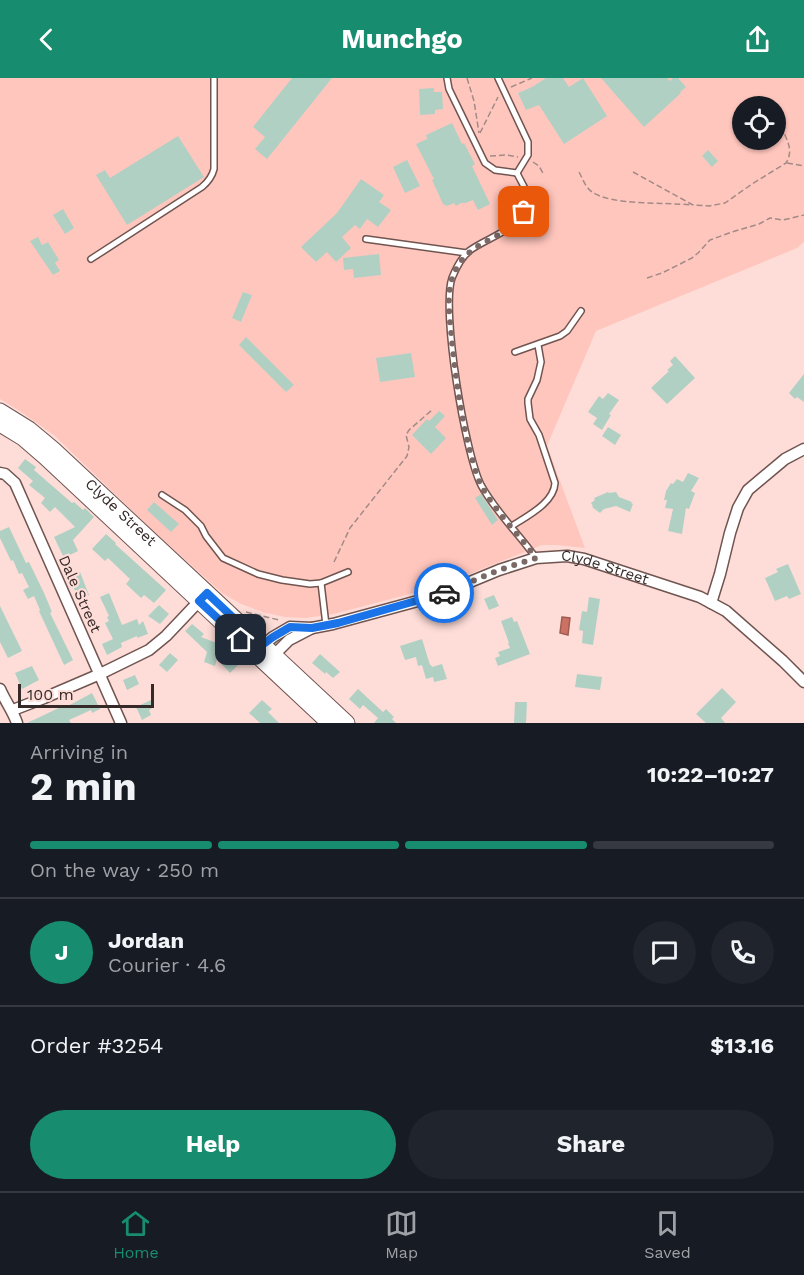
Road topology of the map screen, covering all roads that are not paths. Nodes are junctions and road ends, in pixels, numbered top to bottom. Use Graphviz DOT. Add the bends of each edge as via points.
graph roads {
  1 [pos="214,78"];
  2 [pos="447,78"];
  3 [pos="498,78"];
  4 [pos="517,173"];
  5 [pos="366,239"];
  6 [pos="467,253"];
  7 [pos="91,259"];
  8 [pos="581,311"];
  9 [pos="538,345"];
  10 [pos="515,352"];
  11 [pos="0,411"];
  12 [pos="0,424"];
  13 [pos="804,449"];
  14 [pos="5,476"];
  15 [pos="162,495"];
  16 [pos="512,526"];
  17 [pos="536,558"];
  18 [pos="348,572"];
  19 [pos="321,583"];
  20 [pos="203,597"];
  21 [pos="711,603"];
  22 [pos="326,625"];
  23 [pos="312,628"];
  24 [pos="264,654"];
  25 [pos="100,674"];
  26 [pos="804,682"];
  27 [pos="0,689"];
  28 [pos="13,710"];
  29 [pos="17,723"];
  30 [pos="121,723"];
  31 [pos="329,723"];
  32 [pos="346,723"];
  1 -- 7 [label="lane" via="214,169 208,182"];
  2 -- 4 [label="lane" via="487,165"];
  3 -- 4 [label="lane" via="528,142 526,159"];
  4 -- 6 [label="lane" via="528,200 521,218"];
  5 -- 6 [label="lane"];
  6 -- 16 [label="lane" via="451,280 449,298 463,416 480,482"];
  8 -- 9 [label="lane" via="567,331"];
  9 -- 10 [label="lane"];
  9 -- 16 [label="lane" via="541,362 528,403 555,489 546,501"];
  11 -- 20 [label="main road, Clyde Street" via="53,449"];
  12 -- 20 [label="main road, Clyde Street" via="23,438"];
  13 -- 21 [label="street" via="785,459 748,490 738,508"];
  14 -- 25 [label="street, Dale Street" via="15,483"];
  15 -- 19 [label="lane" via="201,526 223,558 258,574"];
  16 -- 17 [label="lane"];
  17 -- 21 [label="street, Clyde Street" via="584,559"];
  17 -- 22 [label="street, Clyde Street" via="436,596"];
  18 -- 19 [label="lane"];
  19 -- 22 [label="lane"];
  20 -- 24 [label="main road, Clyde Street"];
  20 -- 25 [label="street" via="149,650"];
  21 -- 26 [label="street, Clyde Street" via="726,611"];
  22 -- 23 [label="street, Clyde Street"];
  23 -- 24 [label="street, Clyde Street"];
  23 -- 24 [label="street, Clyde Street" via="290,627 273,637"];
  24 -- 31 [label="main road"];
  24 -- 32 [label="main road"];
  25 -- 28 [label="street"];
  25 -- 30 [label="street, Dale Street"];
  27 -- 28 [label="street"];
  28 -- 29 [label="street"];
}
